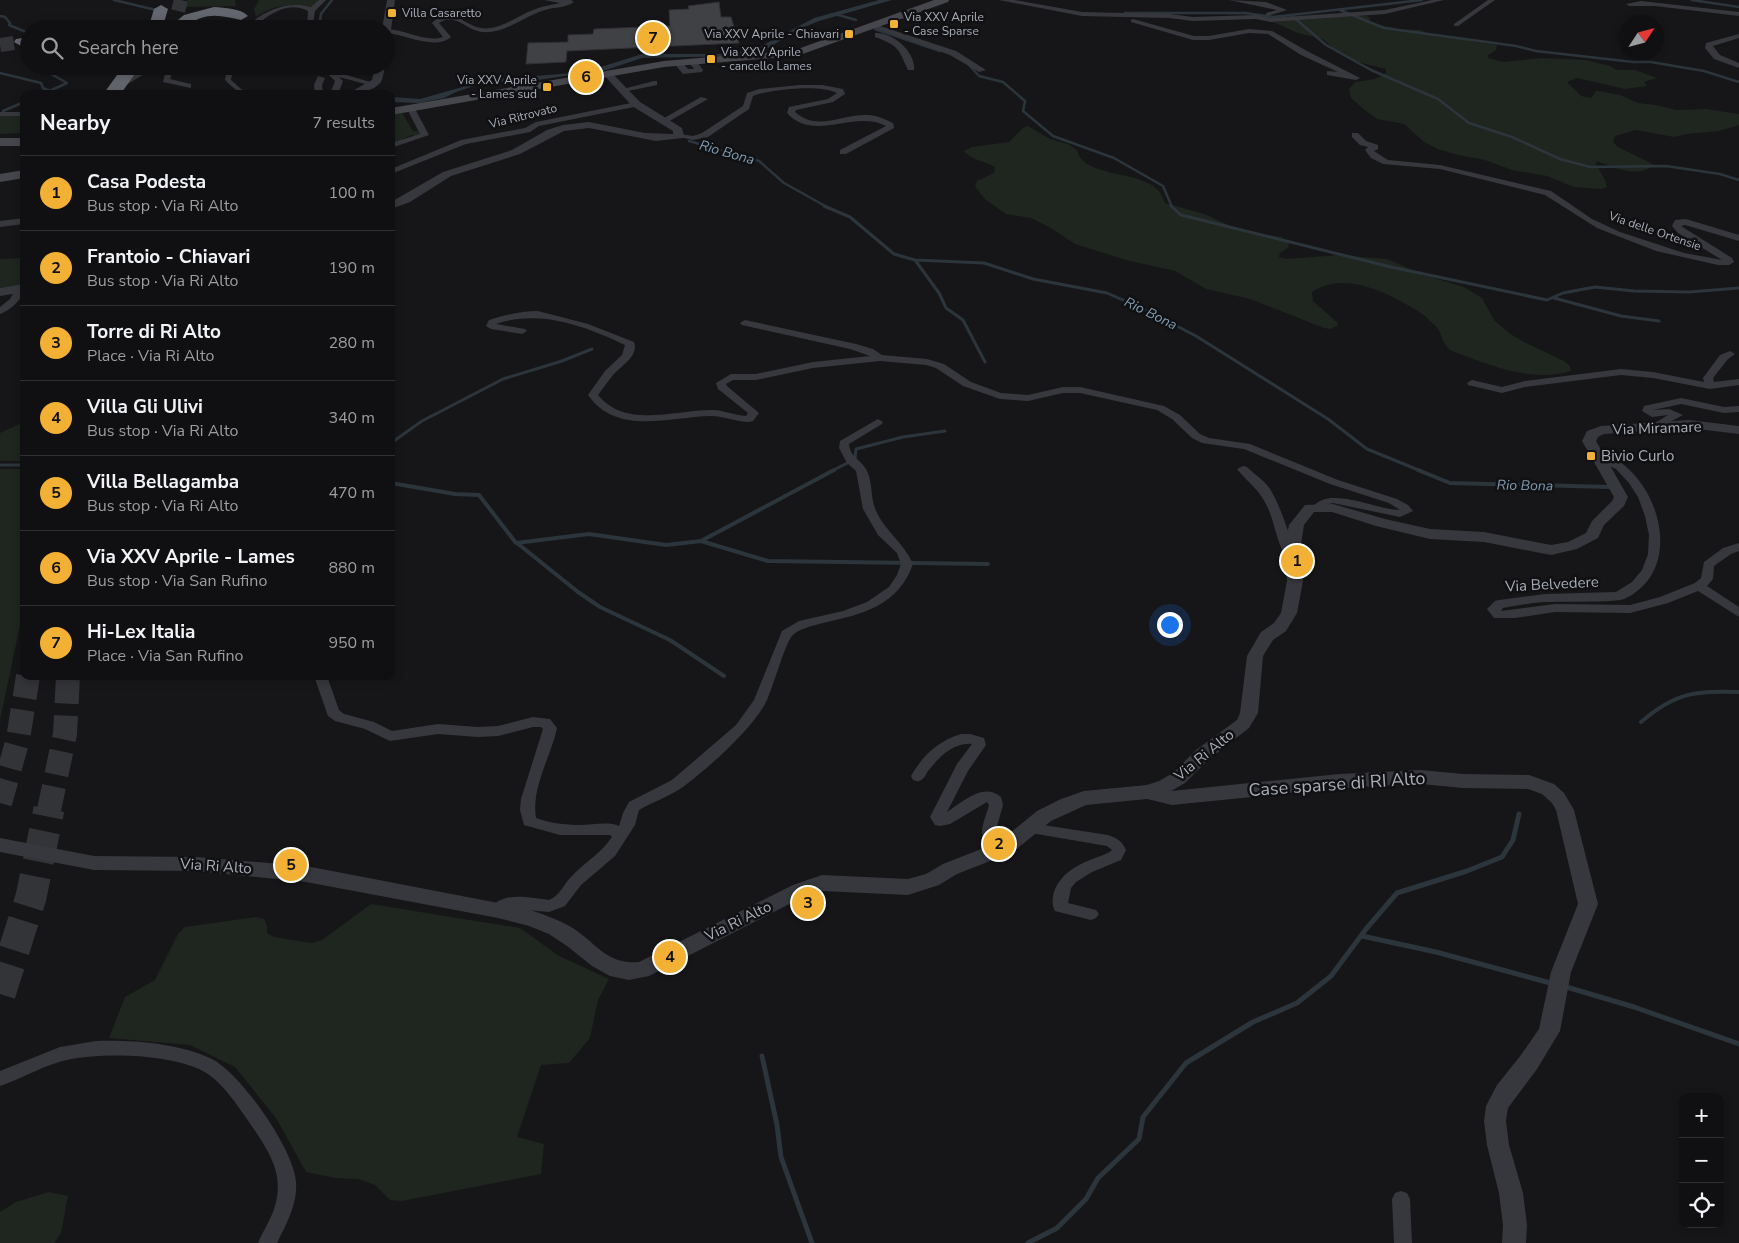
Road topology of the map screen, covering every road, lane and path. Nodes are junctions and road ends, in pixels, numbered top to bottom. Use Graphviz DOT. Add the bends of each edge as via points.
graph roads {
  1 [pos="239,0"];
  2 [pos="324,0"];
  3 [pos="391,0"];
  4 [pos="547,0"];
  5 [pos="944,0"];
  6 [pos="1002,0"];
  7 [pos="1232,0"];
  8 [pos="1441,0"];
  9 [pos="1492,0"];
  10 [pos="1629,4"];
  11 [pos="162,9"];
  12 [pos="312,10"];
  13 [pos="178,11"];
  14 [pos="1082,14"];
  15 [pos="1739,14"];
  16 [pos="901,16"];
  17 [pos="1259,17"];
  18 [pos="158,20"];
  19 [pos="173,20"];
  20 [pos="185,20"];
  21 [pos="236,20"];
  22 [pos="240,20"];
  23 [pos="258,20"];
  24 [pos="310,20"];
  25 [pos="387,20"];
  26 [pos="926,20"];
  27 [pos="1456,24"];
  28 [pos="869,28"];
  29 [pos="395,31"];
  30 [pos="1739,36"];
  31 [pos="1739,66"];
  32 [pos="911,68"];
  33 [pos="982,70"];
  34 [pos="1330,73"];
  35 [pos="608,74"];
  36 [pos="126,75"];
  37 [pos="138,75"];
  38 [pos="138,75"];
  39 [pos="166,75"];
  40 [pos="229,75"];
  41 [pos="334,75"];
  42 [pos="340,75"];
  43 [pos="378,75"];
  44 [pos="321,78"];
  45 [pos="654,83"];
  46 [pos="372,84"];
  47 [pos="188,86"];
  48 [pos="112,90"];
  49 [pos="115,90"];
  50 [pos="129,90"];
  51 [pos="239,90"];
  52 [pos="319,90"];
  53 [pos="336,90"];
  54 [pos="360,90"];
  55 [pos="623,90"];
  56 [pos="704,99"];
  57 [pos="636,104"];
  58 [pos="411,110"];
  59 [pos="395,112"];
  60 [pos="0,114"];
  61 [pos="20,114"];
  62 [pos="663,121"];
  63 [pos="1355,135"];
  64 [pos="679,136"];
  65 [pos="0,142"];
  66 [pos="20,142"];
  67 [pos="395,145"];
  68 [pos="843,152"];
  69 [pos="395,170"];
  70 [pos="20,175"];
  71 [pos="0,178"];
  72 [pos="395,204"];
  73 [pos="20,222"];
  74 [pos="0,224"];
  75 [pos="1739,238"];
  76 [pos="20,288"];
  77 [pos="20,291"];
  78 [pos="0,292"];
  79 [pos="0,311"];
  80 [pos="745,323"];
  81 [pos="522,331"];
  82 [pos="1730,354"];
  83 [pos="880,358"];
  84 [pos="1739,382"];
  85 [pos="1472,383"];
  86 [pos="1710,386"];
  87 [pos="1739,409"];
  88 [pos="878,422"];
  89 [pos="1662,426"];
  90 [pos="1739,430"];
  91 [pos="1596,456"];
  92 [pos="1243,469"];
  93 [pos="1319,507"];
  94 [pos="1739,547"];
  95 [pos="1294,560"];
  96 [pos="1699,586"];
  97 [pos="1739,613"];
  98 [pos="321,680"];
  99 [pos="918,776"];
  100 [pos="1148,792"];
  101 [pos="1030,828"];
  102 [pos="620,836"];
  103 [pos="0,845"];
  104 [pos="996,852"];
  105 [pos="498,910"];
  106 [pos="1091,914"];
  107 [pos="0,1079"];
  108 [pos="1400,1199"];
  109 [pos="267,1243"];
  110 [pos="1403,1243"];
  111 [pos="1514,1243"];
  1 -- 22 [label="highway"];
  2 -- 12 [label="street"];
  3 -- 25 [label="street"];
  4 -- 29 [label="street" via="571,2 540,9 491,29 480,30 456,18 443,18 436,23 447,37 442,41"];
  5 -- 16 [label="main road"];
  6 -- 14 [label="street"];
  7 -- 17 [label="street" via="1284,10"];
  8 -- 17 [label="street" via="1356,15"];
  9 -- 27 [label="street"];
  10 -- 15 [label="street" via="1638,2"];
  11 -- 18 [label="highway"];
  12 -- 23 [label="street" via="300,6 281,7"];
  12 -- 24 [label="street"];
  13 -- 19 [label="highway"];
  14 -- 17 [label="street" via="1193,19"];
  14 -- 34 [label="street" via="1141,23 1193,38 1270,32 1356,78"];
  16 -- 26 [label="street" via="916,22"];
  16 -- 28 [label="main road"];
  20 -- 21 [label="highway" via="207,12 229,12"];
  28 -- 32 [label="street" via="901,46"];
  28 -- 33 [label="street" via="953,53"];
  28 -- 35 [label="main road" via="791,54 677,62"];
  30 -- 31 [label="street" via="1709,45 1709,48 1717,56"];
  35 -- 55 [label="street"];
  35 -- 58 [label="main road"];
  36 -- 49 [label="highway, bridge"];
  37 -- 50 [label="highway"];
  38 -- 48 [label="street"];
  39 -- 47 [label="street" via="166,80"];
  40 -- 51 [label="street" via="228,80"];
  41 -- 53 [label="street" via="339,81"];
  42 -- 46 [label="street"];
  43 -- 46 [label="street"];
  44 -- 52 [label="street"];
  45 -- 55 [label="street"];
  46 -- 54 [label="street"];
  55 -- 57 [label="street"];
  56 -- 62 [label="street"];
  57 -- 62 [label="street"];
  57 -- 69 [label="street, Via Ritrovato" via="464,142"];
  58 -- 59 [label="main road"];
  58 -- 67 [label="street" via="425,135"];
  60 -- 61 [label="street"];
  62 -- 64 [label="street" via="678,130"];
  63 -- 75 [label="street, Via delle Ortensie" via="1363,143 1375,147 1369,150 1386,162 1440,167 1548,193 1590,221 1681,255 1714,263 1729,262 1681,231 1676,226 1678,222"];
  64 -- 68 [label="street" via="693,138 705,135 746,107 750,95 759,91 833,89 841,94 834,100 798,106 791,112 800,121 812,124 865,117 890,125 890,128"];
  64 -- 72 [label="street" via="638,136 586,124 560,129 514,153 449,173"];
  65 -- 66 [label="main road"];
  70 -- 71 [label="main road"];
  73 -- 74 [label="street"];
  76 -- 78 [label="street"];
  77 -- 79 [label="street" via="14,301"];
  80 -- 83 [label="street" via="852,346"];
  81 -- 83 [label="street" via="491,326 492,322 538,314 630,344 626,357 593,394 597,402 620,416 657,418 713,413 749,419 754,413 722,387 724,380"];
  82 -- 86 [label="street" via="1708,378"];
  83 -- 93 [label="street" via="928,362 967,384 1015,399 1073,389 1160,408 1206,441 1246,446 1334,482 1393,501 1406,511 1400,514 1333,500"];
  84 -- 86 [label="street"];
  85 -- 86 [label="street" via="1502,390 1621,372"];
  87 -- 89 [label="street" via="1724,410 1681,402 1648,408 1652,414 1669,412 1678,415 1660,423"];
  88 -- 102 [label="street" via="844,443 844,448 861,470 865,496 873,517 882,532 902,552 907,564 903,575 893,590 871,605 803,624 786,634 760,701 741,728 677,784 634,806 628,825"];
  89 -- 90 [label="street, Via Miramare" via="1689,424"];
  89 -- 91 [label="street, Via Miramare" via="1601,430 1592,434 1589,441"];
  91 -- 93 [label="street, Via Miramare" via="1616,486 1621,497 1619,503 1586,540 1551,550 1484,537 1430,534"];
  91 -- 96 [label="street, Via Belvedere" via="1619,467 1645,498 1656,543 1647,571 1638,584 1619,596 1545,598 1499,604 1494,606 1494,611 1502,615 1555,608 1630,608 1664,600"];
  92 -- 95 [label="street" via="1264,489"];
  93 -- 95 [label="street, Via Ri Alto" via="1310,508 1297,526"];
  94 -- 96 [label="street" via="1727,551 1708,565 1707,579"];
  95 -- 100 [label="street, Via Ri Alto" via="1295,581 1289,613 1280,627 1267,636 1255,656 1249,714 1243,724 1202,755 1179,778"];
  96 -- 97 [label="street"];
  98 -- 102 [label="street" via="333,713 390,736 438,729 498,731 545,722 550,728 548,743 526,810 529,821 541,826 584,832 613,829"];
  99 -- 104 [label="street" via="924,764 943,747 969,738 979,741 937,817 940,821 945,820 980,798 990,796 997,805 988,835"];
  100 -- 101 [label="street, Via Ri Alto" via="1084,798 1044,816"];
  100 -- 111 [label="street, Case sparse di RI Alto" via="1172,798 1340,780 1421,777 1529,782 1548,789 1558,798 1565,810 1588,904 1561,972 1549,1031 1497,1106 1498,1146 1511,1193"];
  101 -- 104 [label="street, Via Ri Alto"];
  101 -- 106 [label="street" via="1113,842 1117,846 1116,856 1083,869 1062,888 1060,907"];
  102 -- 105 [label="street" via="610,852 576,881 560,902 549,906 507,904"];
  103 -- 105 [label="street, Via Ri Alto" via="94,863 196,864 297,873"];
  104 -- 105 [label="street, Via Ri Alto" via="908,887 822,883 800,890 642,970 628,973 616,971 565,933 545,923"];
  107 -- 109 [label="street" via="61,1052 96,1046 184,1056 219,1072 277,1147 288,1176 283,1214"];
  108 -- 110 [label="street"];
}
